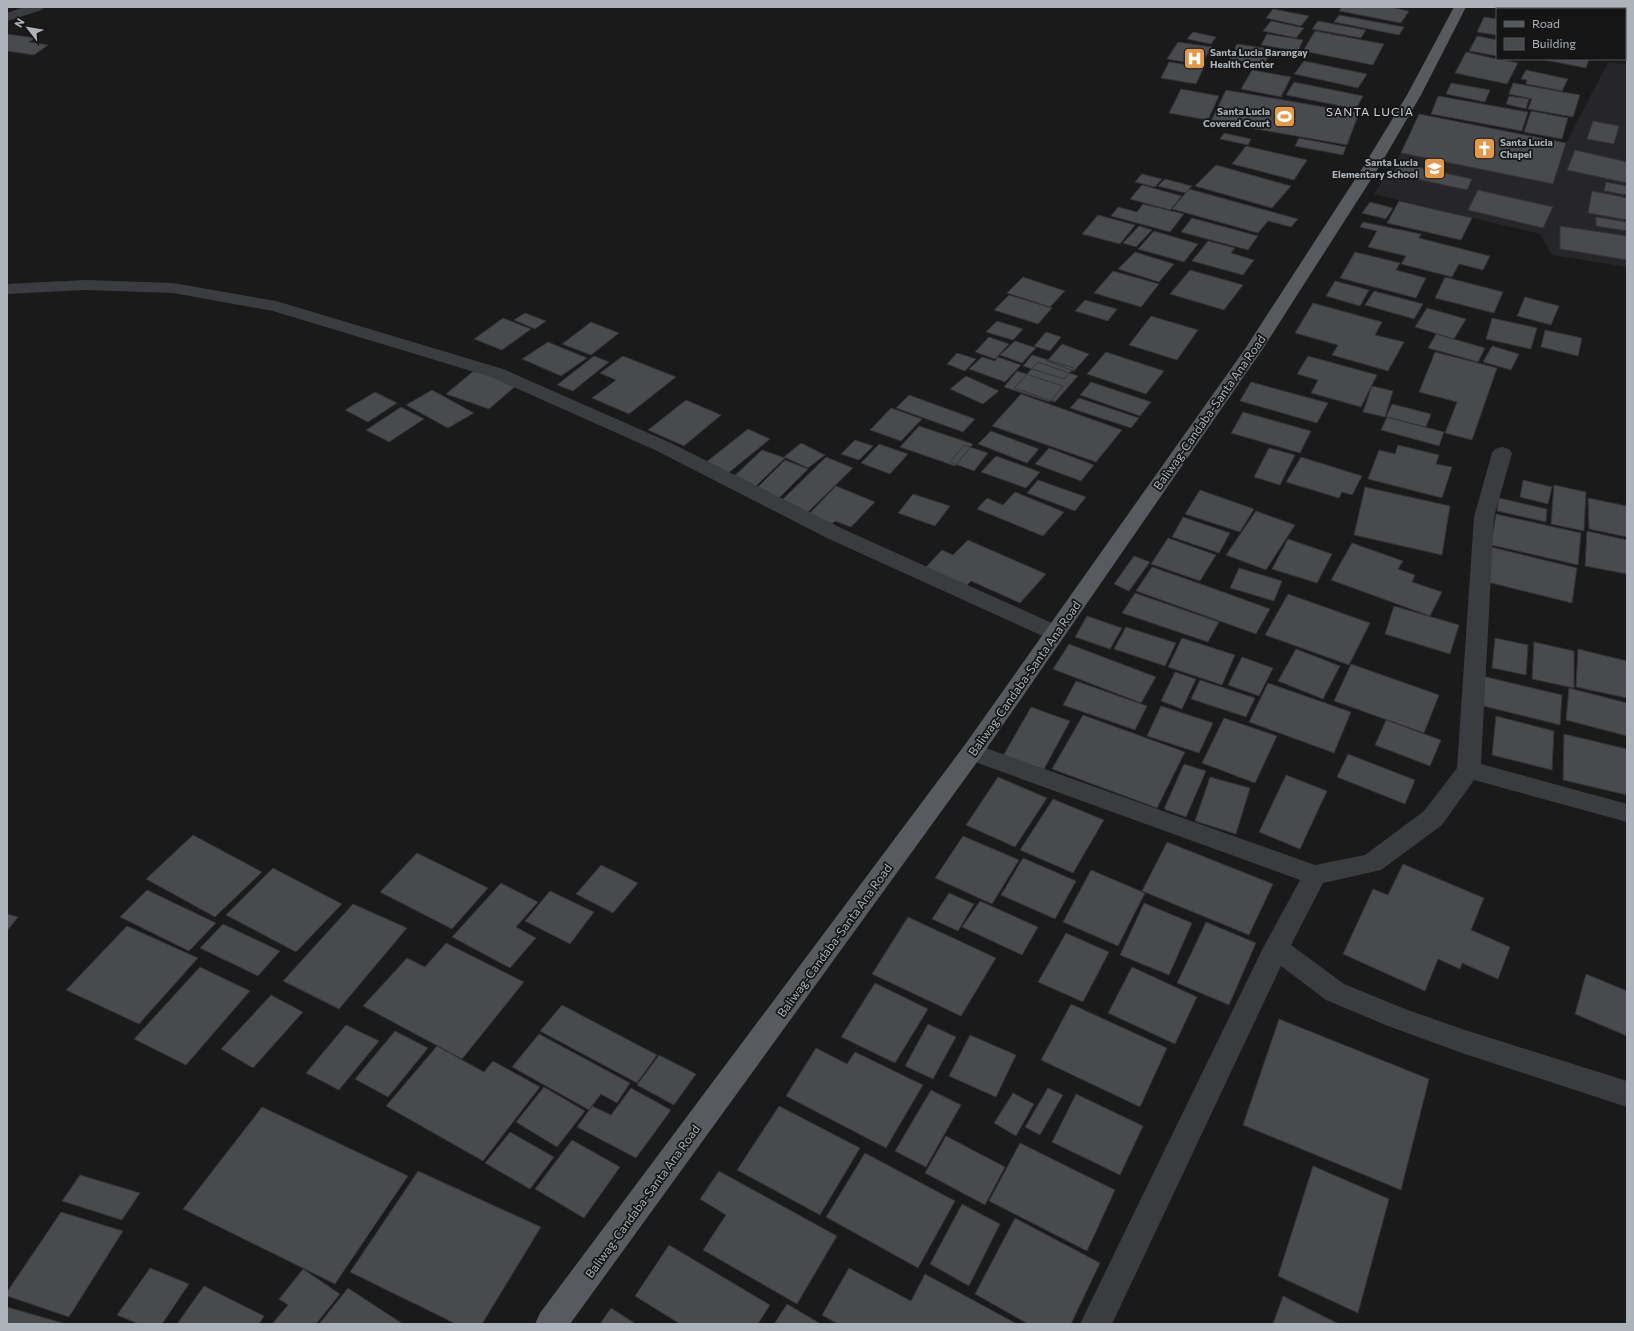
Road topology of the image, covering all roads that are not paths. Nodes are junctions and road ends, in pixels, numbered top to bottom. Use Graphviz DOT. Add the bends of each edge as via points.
graph roads {
  1 [pos="37,7"];
  2 [pos="1460,7"];
  3 [pos="7,17"];
  4 [pos="7,289"];
  5 [pos="1502,453"];
  6 [pos="1055,633"];
  7 [pos="972,752"];
  8 [pos="1469,770"];
  9 [pos="1627,813"];
  10 [pos="1315,875"];
  11 [pos="1276,948"];
  12 [pos="1627,1094"];
  13 [pos="551,1324"];
  14 [pos="1096,1324"];
  1 -- 3 [label="street"];
  2 -- 6 [label="main road, Baliwag-Candaba-Santa Ana Road" via="1414,95 1371,167 1253,350"];
  4 -- 6 [label="street" via="85,285 174,288 276,306 497,373 664,447 836,534"];
  5 -- 8 [label="street" via="1484,517"];
  6 -- 7 [label="main road, Baliwag-Candaba-Santa Ana Road"];
  7 -- 10 [label="street"];
  7 -- 13 [label="main road, Baliwag-Candaba-Santa Ana Road"];
  8 -- 9 [label="street"];
  8 -- 10 [label="street" via="1433,818 1372,863"];
  10 -- 11 [label="street"];
  11 -- 12 [label="street" via="1335,992 1397,1018"];
  11 -- 14 [label="street"];
}
